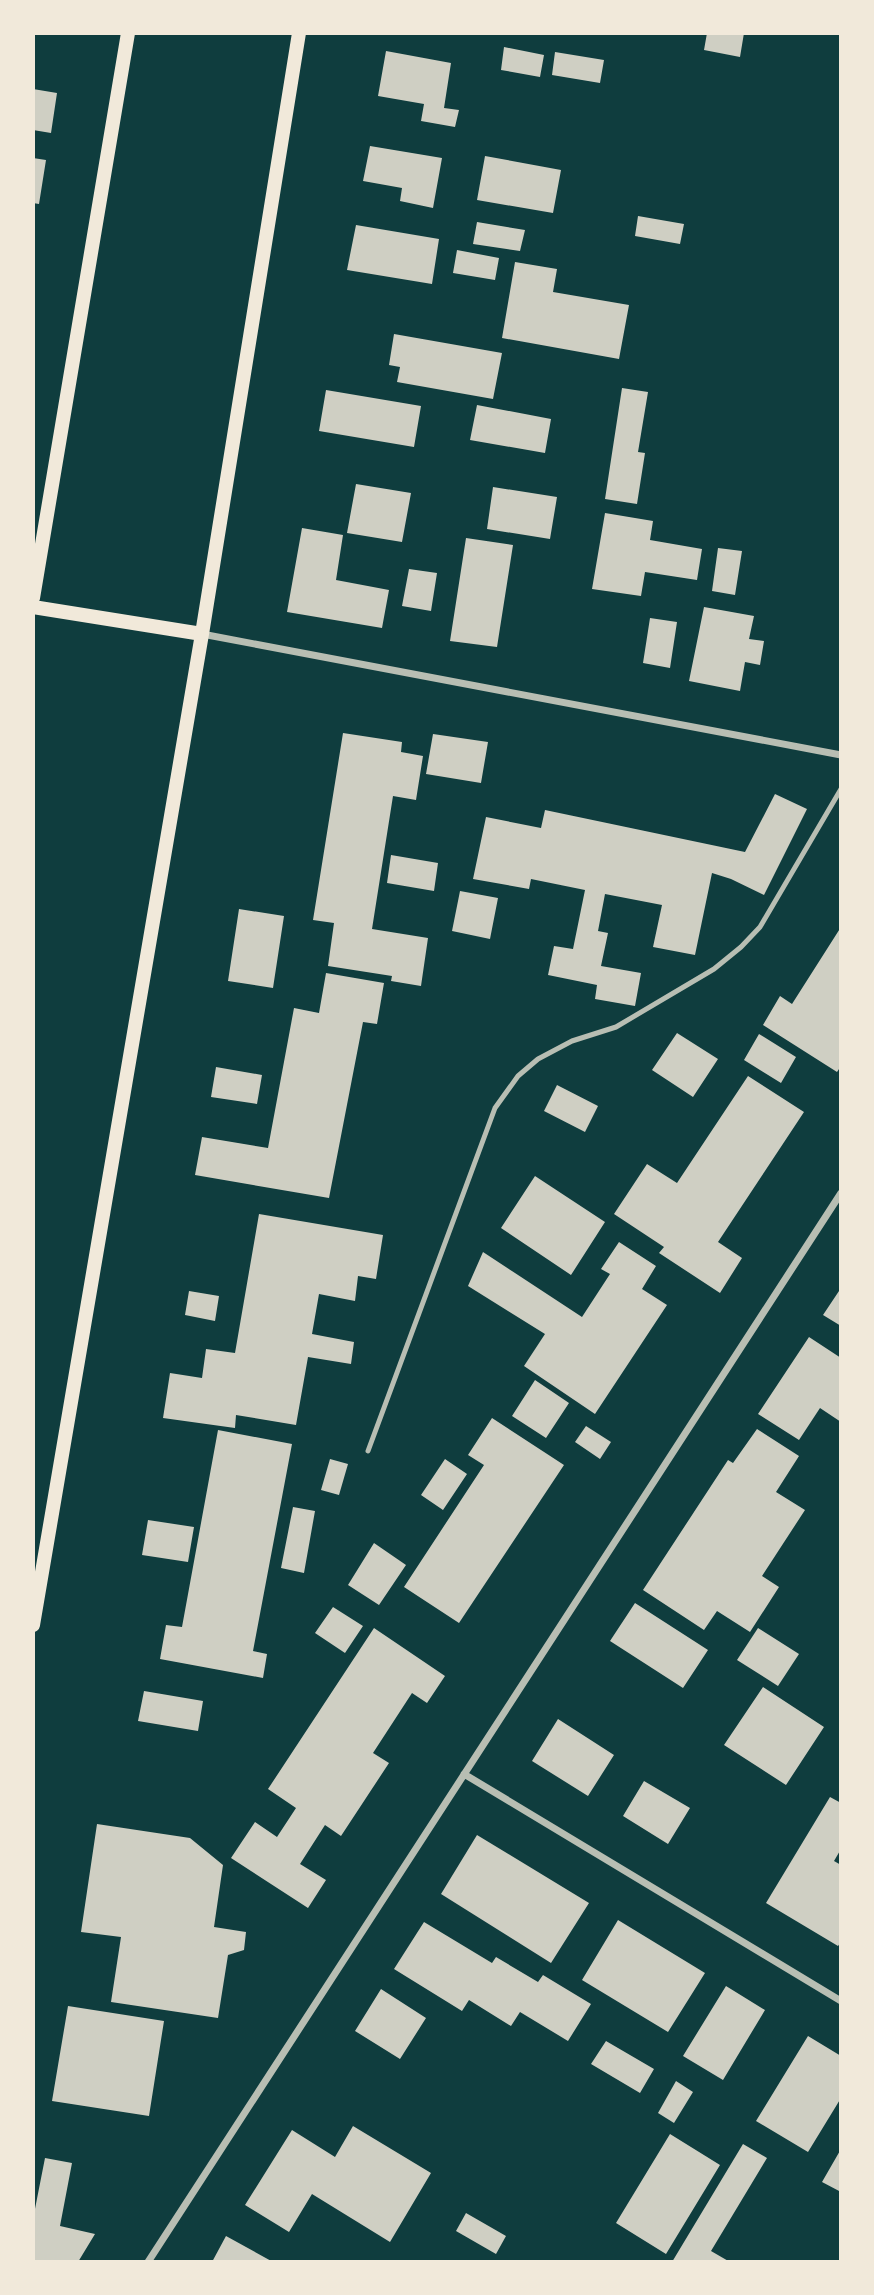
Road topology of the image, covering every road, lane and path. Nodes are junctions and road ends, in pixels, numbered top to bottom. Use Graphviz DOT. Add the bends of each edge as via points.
graph roads {
  1 [pos="128,33"];
  2 [pos="299,33"];
  3 [pos="33,598"];
  4 [pos="33,607"];
  5 [pos="202,634"];
  6 [pos="841,754"];
  7 [pos="841,789"];
  8 [pos="841,1193"];
  9 [pos="368,1451"];
  10 [pos="33,1625"];
  11 [pos="464,1774"];
  12 [pos="841,2001"];
  13 [pos="148,2262"];
  1 -- 3 [label="main road"];
  2 -- 5 [label="main road"];
  4 -- 5 [label="main road"];
  5 -- 6 [label="street"];
  5 -- 10 [label="main road"];
  7 -- 9 [label="lane" via="760,927 741,947 714,969 615,1027 555,1048 506,1091 495,1108"];
  8 -- 11 [label="street"];
  11 -- 12 [label="street"];
  11 -- 13 [label="street"];
}
